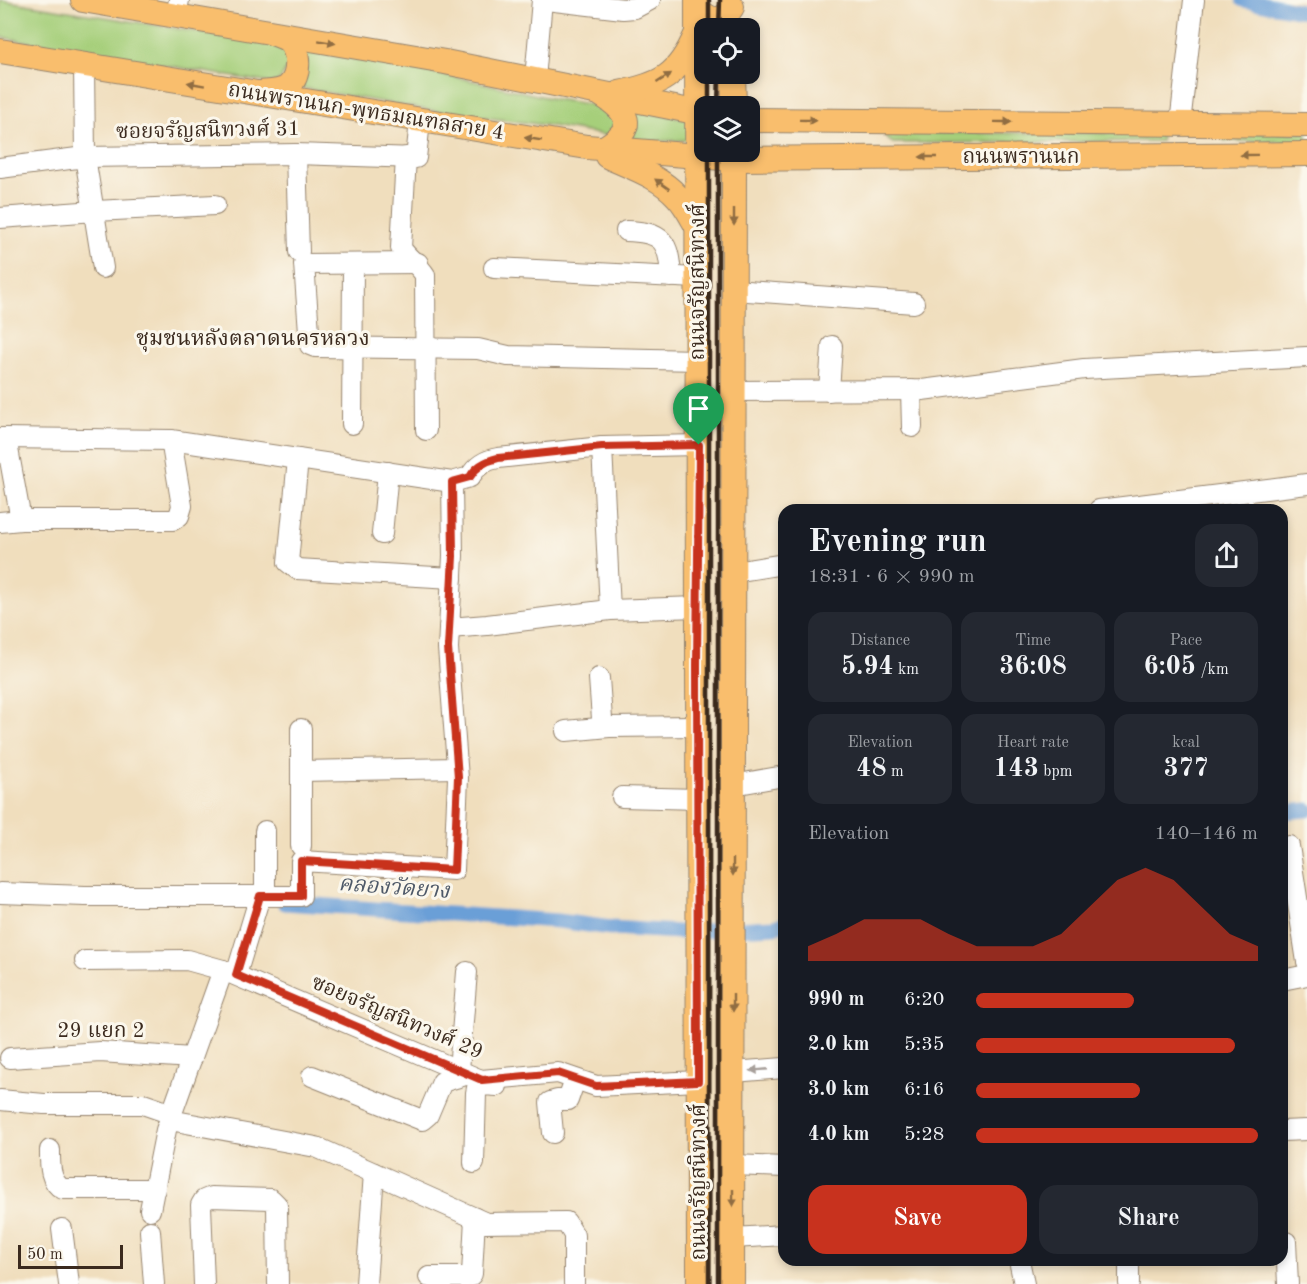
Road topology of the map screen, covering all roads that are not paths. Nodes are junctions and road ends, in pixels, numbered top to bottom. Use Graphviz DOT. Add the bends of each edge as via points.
graph roads {
  1 [pos="83,0"];
  2 [pos="544,0"];
  3 [pos="650,0"];
  4 [pos="1194,0"];
  5 [pos="697,3"];
  6 [pos="177,8"];
  7 [pos="732,12"];
  8 [pos="269,32"];
  9 [pos="694,40"];
  10 [pos="0,51"];
  11 [pos="84,65"];
  12 [pos="535,79"];
  13 [pos="604,93"];
  14 [pos="255,94"];
  15 [pos="694,112"];
  16 [pos="760,120"];
  17 [pos="420,121"];
  18 [pos="1180,124"];
  19 [pos="1307,124"];
  20 [pos="597,148"];
  21 [pos="296,154"];
  22 [pos="1307,154"];
  23 [pos="760,155"];
  24 [pos="694,156"];
  25 [pos="85,157"];
  26 [pos="406,157"];
  27 [pos="698,162"];
  28 [pos="734,162"];
  29 [pos="0,168"];
  30 [pos="215,206"];
  31 [pos="95,211"];
  32 [pos="0,218"];
  33 [pos="698,228"];
  34 [pos="626,231"];
  35 [pos="299,252"];
  36 [pos="418,263"];
  37 [pos="353,264"];
  38 [pos="103,268"];
  39 [pos="494,268"];
  40 [pos="671,277"];
  41 [pos="698,287"];
  42 [pos="734,294"];
  43 [pos="914,303"];
  44 [pos="714,322"];
  45 [pos="832,346"];
  46 [pos="352,348"];
  47 [pos="425,348"];
  48 [pos="1307,357"];
  49 [pos="699,360"];
  50 [pos="911,390"];
  51 [pos="734,391"];
  52 [pos="829,391"];
  53 [pos="352,424"];
  54 [pos="912,428"];
  55 [pos="426,430"];
  56 [pos="3,438"];
  57 [pos="171,440"];
  58 [pos="699,445"];
  59 [pos="602,447"];
  60 [pos="298,459"];
  61 [pos="388,472"];
  62 [pos="452,482"];
  63 [pos="1307,483"];
  64 [pos="1145,504"];
  65 [pos="21,520"];
  66 [pos="0,522"];
  67 [pos="382,534"];
  68 [pos="778,565"];
  69 [pos="734,572"];
  70 [pos="452,578"];
  71 [pos="697,607"];
  72 [pos="610,610"];
  73 [pos="449,628"];
  74 [pos="715,675"];
  75 [pos="599,678"];
  76 [pos="697,726"];
  77 [pos="609,727"];
  78 [pos="301,729"];
  79 [pos="566,731"];
  80 [pos="457,768"];
  81 [pos="301,771"];
  82 [pos="778,777"];
  83 [pos="733,785"];
  84 [pos="622,798"];
  85 [pos="698,808"];
  86 [pos="733,816"];
  87 [pos="265,831"];
  88 [pos="1289,846"];
  89 [pos="301,853"];
  90 [pos="0,892"];
  91 [pos="260,901"];
  92 [pos="85,961"];
  93 [pos="1307,962"];
  94 [pos="467,972"];
  95 [pos="230,973"];
  96 [pos="1307,975"];
  97 [pos="1288,979"];
  98 [pos="10,1058"];
  99 [pos="192,1058"];
  100 [pos="778,1068"];
  101 [pos="733,1072"];
  102 [pos="463,1073"];
  103 [pos="312,1076"];
  104 [pos="698,1081"];
  105 [pos="574,1083"];
  106 [pos="0,1100"];
  107 [pos="171,1117"];
  108 [pos="1307,1130"];
  109 [pos="1288,1131"];
  110 [pos="553,1133"];
  111 [pos="50,1150"];
  112 [pos="474,1163"];
  113 [pos="733,1165"];
  114 [pos="778,1167"];
  115 [pos="374,1173"];
  116 [pos="155,1189"];
  117 [pos="150,1209"];
  118 [pos="475,1218"];
  119 [pos="62,1230"];
  120 [pos="150,1231"];
  121 [pos="778,1235"];
  122 [pos="732,1238"];
  123 [pos="1020,1266"];
  124 [pos="1129,1266"];
  125 [pos="1287,1266"];
  126 [pos="429,1277"];
  127 [pos="69,1284"];
  128 [pos="154,1284"];
  129 [pos="204,1284"];
  130 [pos="278,1284"];
  131 [pos="366,1284"];
  132 [pos="574,1284"];
  133 [pos="699,1284"];
  134 [pos="732,1284"];
  135 [pos="1024,1284"];
  136 [pos="1129,1284"];
  137 [pos="1288,1284"];
  1 -- 6 [label="main road"];
  2 -- 3 [label="street" via="622,9 635,8"];
  2 -- 12 [label="street"];
  4 -- 18 [label="street"];
  5 -- 7 [label="main road" via="706,17 725,17"];
  6 -- 8 [label="main road"];
  8 -- 12 [label="main road, one-way"];
  8 -- 14 [label="main road" via="288,41 298,62 296,73 288,86"];
  13 -- 9 [label="main road, one-way" via="650,86 671,75"];
  10 -- 11 [label="main road, ถนนพรานนก-พุทธมณฑลสาย 4"];
  14 -- 11 [label="main road, ถนนพรานนก-พุทธมณฑลสาย 4, one-way"];
  11 -- 25 [label="street"];
  12 -- 13 [label="main road"];
  13 -- 15 [label="main road"];
  13 -- 20 [label="main road" via="620,107 626,121 622,135"];
  14 -- 17 [label="main road, ถนนพรานนก-พุทธมณฑลสาย 4"];
  16 -- 18 [label="main road, ถนนพรานนก, one-way"];
  20 -- 17 [label="main road, ถนนพรานนก-พุทธมณฑลสาย 4, one-way"];
  17 -- 26 [label="street" via="416,158"];
  18 -- 19 [label="main road, ถนนพรานนก"];
  20 -- 24 [label="main road, ถนนพรานนก-พุทธมณฑลสาย 4"];
  33 -- 20 [label="main road, one-way" via="677,196 659,181"];
  21 -- 25 [label="street, ซอยจรัญสนิทวงศ์ 31"];
  21 -- 26 [label="street, ซอยจรัญสนิทวงศ์ 31"];
  21 -- 35 [label="street"];
  22 -- 23 [label="main road, ถนนพรานนก, one-way"];
  25 -- 29 [label="street, ซอยจรัญสนิทวงศ์ 31"];
  25 -- 31 [label="street"];
  26 -- 36 [label="street" via="401,248"];
  27 -- 33 [label="main road, ถนนจรัญสนิทวงศ์"];
  28 -- 42 [label="main road, ถนนจรัญสนิทวงศ์, one-way"];
  30 -- 31 [label="street"];
  31 -- 32 [label="street"];
  31 -- 38 [label="street"];
  33 -- 41 [label="main road, ถนนจรัญสนิทวงศ์"];
  34 -- 40 [label="street" via="650,232 660,239 670,257"];
  36 -- 37 [label="street"];
  36 -- 47 [label="street" via="425,274"];
  37 -- 46 [label="street"];
  37 -- 46 [label="street" via="304,264 310,345"];
  39 -- 40 [label="street"];
  40 -- 41 [label="street"];
  41 -- 42 [label="main road" via="709,277 719,275 725,277"];
  41 -- 49 [label="main road, ถนนจรัญสนิทวงศ์"];
  42 -- 43 [label="street"];
  42 -- 51 [label="main road, ถนนจรัญสนิทวงศ์"];
  44 -- 74 [label="main road, ถนนจรัญสนิทวงศ์"];
  45 -- 52 [label="street"];
  46 -- 47 [label="street"];
  46 -- 53 [label="street"];
  47 -- 49 [label="street" via="478,348 508,356"];
  47 -- 55 [label="street"];
  48 -- 50 [label="street" via="1083,369"];
  49 -- 58 [label="main road, ถนนจรัญสนิทวงศ์"];
  50 -- 52 [label="street"];
  50 -- 54 [label="street"];
  51 -- 52 [label="street"];
  51 -- 69 [label="main road, ถนนจรัญสนิทวงศ์"];
  56 -- 57 [label="street"];
  56 -- 65 [label="street"];
  57 -- 60 [label="street"];
  57 -- 65 [label="street" via="182,506 173,520"];
  58 -- 59 [label="street"];
  58 -- 71 [label="main road, ถนนจรัญสนิทวงศ์"];
  59 -- 62 [label="street" via="488,460 470,477"];
  59 -- 72 [label="street"];
  60 -- 61 [label="street"];
  60 -- 70 [label="street" via="288,562 292,566"];
  61 -- 62 [label="street"];
  61 -- 67 [label="street"];
  62 -- 70 [label="street"];
  63 -- 64 [label="street"];
  65 -- 66 [label="street"];
  68 -- 69 [label="street"];
  69 -- 83 [label="main road, ถนนจรัญสนิทวงศ์"];
  70 -- 73 [label="street"];
  71 -- 72 [label="street"];
  71 -- 76 [label="main road, ถนนจรัญสนิทวงศ์"];
  72 -- 73 [label="street"];
  73 -- 80 [label="street"];
  74 -- 85 [label="main road"];
  74 -- 86 [label="main road"];
  75 -- 77 [label="street" via="602,719"];
  76 -- 77 [label="street"];
  76 -- 85 [label="main road, ถนนจรัญสนิทวงศ์"];
  77 -- 79 [label="street"];
  78 -- 81 [label="street"];
  80 -- 81 [label="street"];
  80 -- 89 [label="street" via="454,870"];
  81 -- 89 [label="street"];
  82 -- 83 [label="street"];
  83 -- 86 [label="main road, ถนนจรัญสนิทวงศ์"];
  84 -- 85 [label="street"];
  85 -- 104 [label="main road, ถนนจรัญสนิทวงศ์"];
  86 -- 101 [label="main road, ถนนจรัญสนิทวงศ์, one-way"];
  87 -- 91 [label="street"];
  88 -- 93 [label="street"];
  89 -- 91 [label="street" via="301,896"];
  90 -- 91 [label="street"];
  91 -- 95 [label="street"];
  92 -- 95 [label="street, ซอยจรัญสนิทวงศ์ 29" via="187,960"];
  94 -- 102 [label="street"];
  95 -- 99 [label="street"];
  95 -- 102 [label="street, ซอยจรัญสนิทวงศ์ 29"];
  96 -- 97 [label="street"];
  98 -- 99 [label="street, 29 แยก 2" via="100,1052"];
  99 -- 107 [label="street"];
  100 -- 101 [label="street, one-way"];
  101 -- 113 [label="main road, ถนนจรัญสนิทวงศ์"];
  102 -- 103 [label="street" via="442,1082 422,1120"];
  102 -- 105 [label="street, ซอยจรัญสนิทวงศ์ 29" via="482,1080 558,1073 566,1074"];
  104 -- 105 [label="street, ซอยจรัญสนิทวงศ์ 29" via="596,1086"];
  104 -- 133 [label="main road, ถนนจรัญสนิทวงศ์"];
  105 -- 110 [label="street" via="568,1100 550,1102"];
  105 -- 112 [label="street" via="477,1088"];
  106 -- 107 [label="street" via="143,1104"];
  107 -- 115 [label="street" via="316,1147"];
  107 -- 116 [label="street"];
  108 -- 109 [label="street"];
  111 -- 116 [label="street" via="50,1170 63,1189"];
  113 -- 114 [label="street"];
  113 -- 122 [label="main road, ถนนจรัญสนิทวงศ์, one-way"];
  115 -- 118 [label="street"];
  115 -- 131 [label="street"];
  116 -- 117 [label="street"];
  118 -- 126 [label="street" via="472,1274 478,1277"];
  118 -- 132 [label="street" via="486,1223 566,1222 574,1235"];
  119 -- 127 [label="street"];
  120 -- 128 [label="street"];
  121 -- 122 [label="street"];
  122 -- 134 [label="main road, ถนนจรัญสนิทวงศ์"];
  123 -- 135 [label="street"];
  124 -- 136 [label="street"];
  125 -- 137 [label="street"];
  129 -- 130 [label="street" via="201,1205 211,1197 275,1201"];
}
